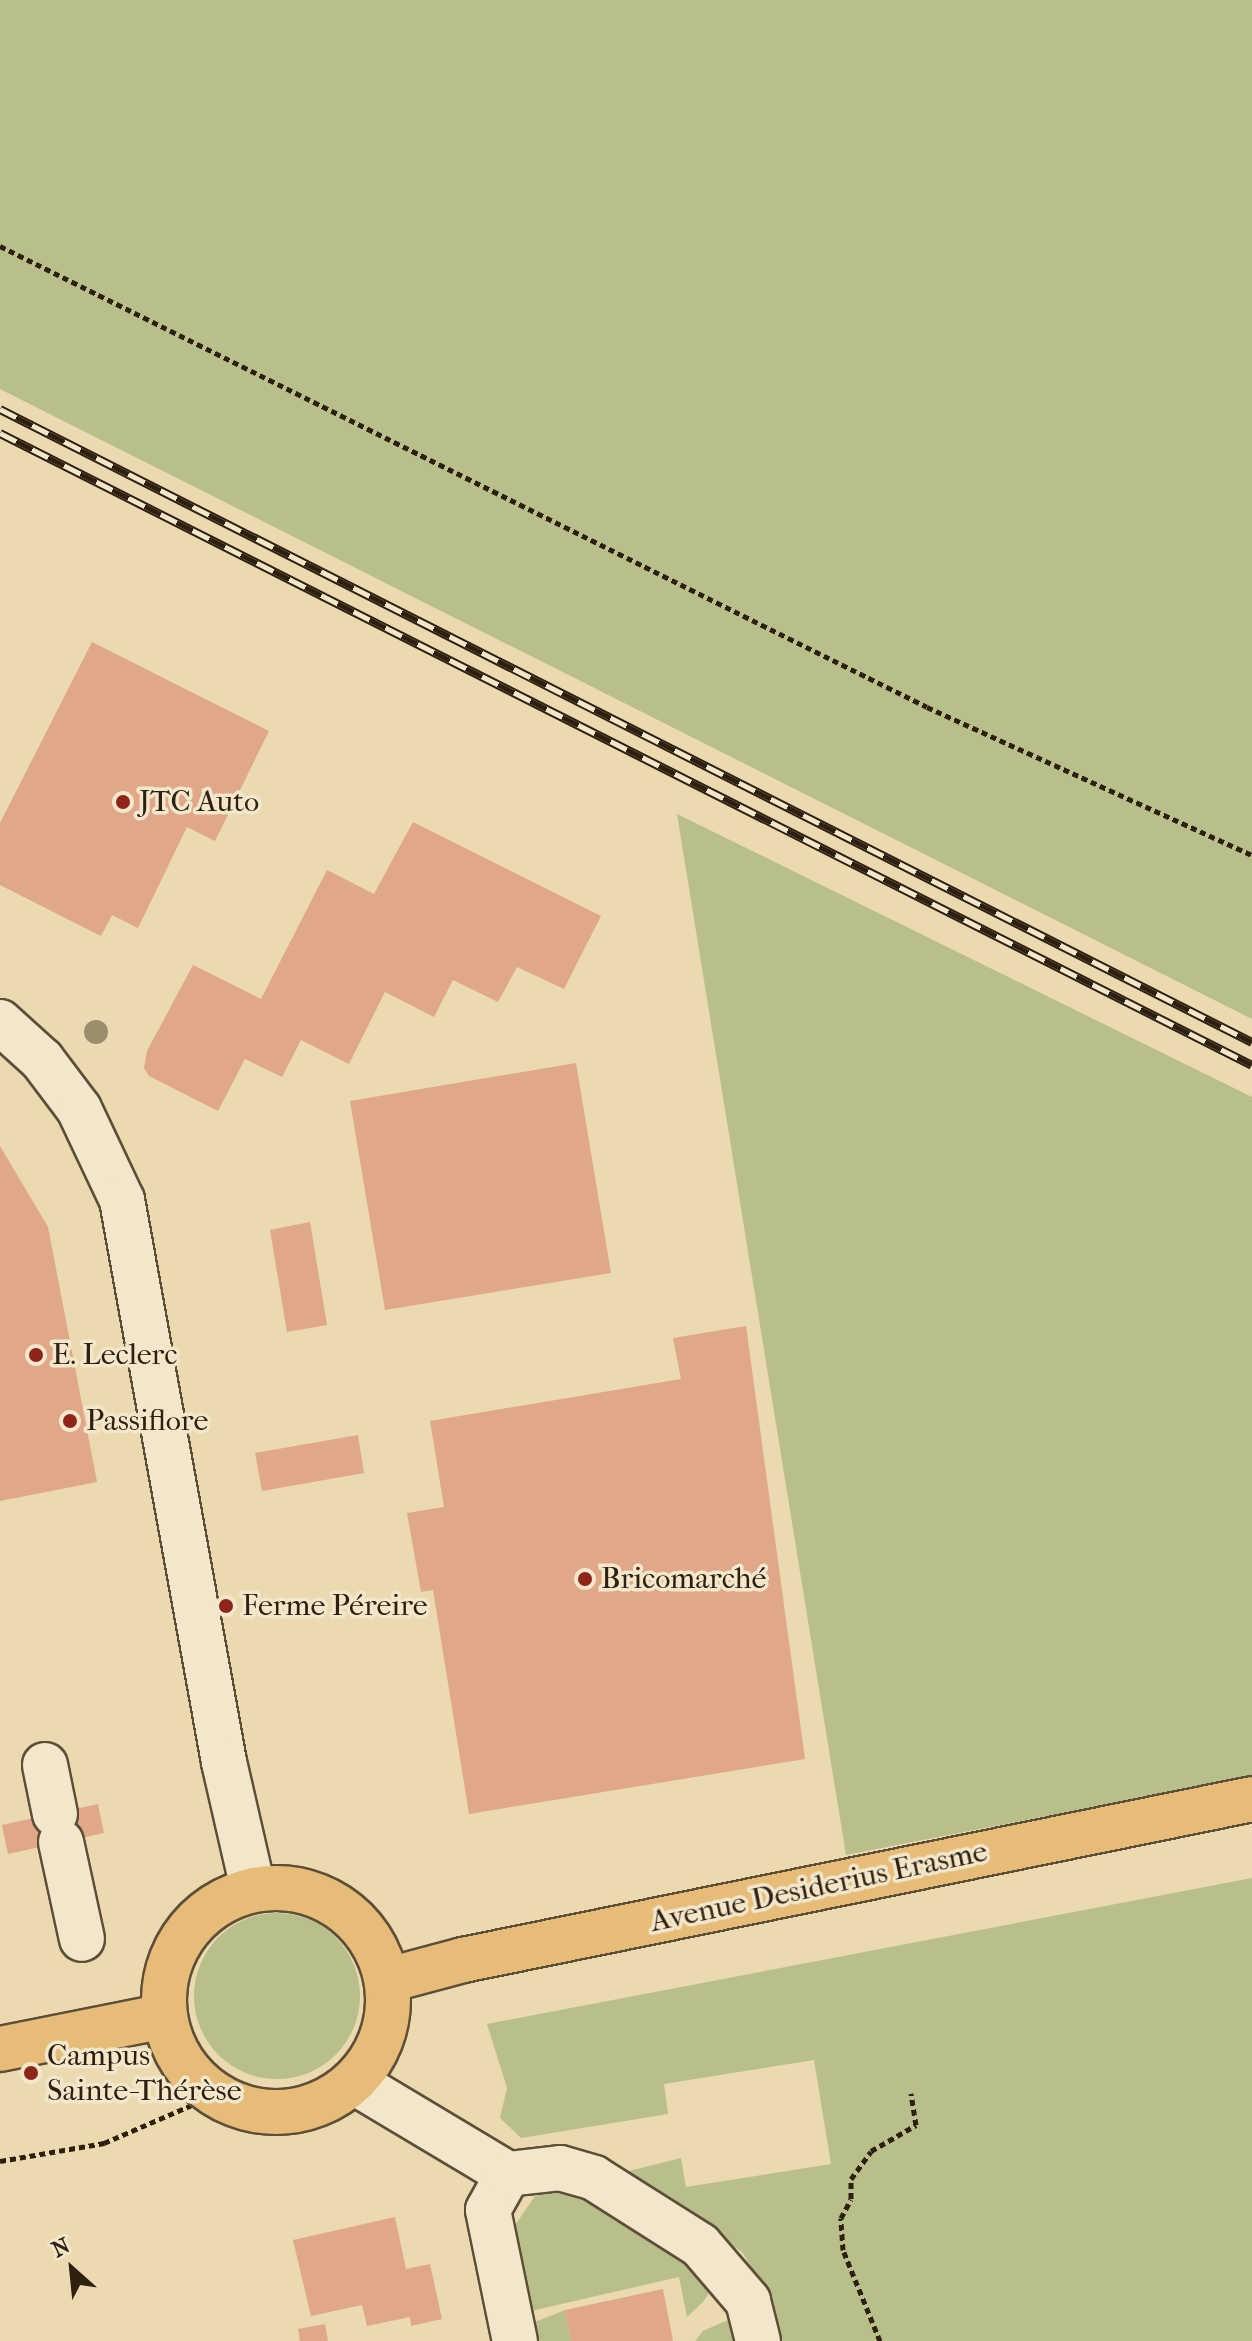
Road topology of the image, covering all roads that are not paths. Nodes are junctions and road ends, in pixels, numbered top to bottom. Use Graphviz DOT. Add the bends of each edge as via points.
graph roads {
  1 [pos="0,1022"];
  2 [pos="45,1765"];
  3 [pos="1252,1799"];
  4 [pos="253,1889"];
  5 [pos="82,1939"];
  6 [pos="388,1980"];
  7 [pos="165,2016"];
  8 [pos="0,2049"];
  9 [pos="354,2082"];
  10 [pos="508,2174"];
  11 [pos="515,2341"];
  12 [pos="758,2341"];
  1 -- 4 [label="street" via="42,1060 79,1109 122,1200 224,1762"];
  2 -- 5 [label="street"];
  3 -- 6 [label="main road, Avenue Desiderius Erasme" via="463,1960"];
  4 -- 6 [label="main road" via="289,1887 354,1917 376,1946"];
  4 -- 7 [label="main road" via="221,1901 194,1922 175,1949 164,1982"];
  6 -- 9 [label="main road" via="389,2017 376,2052"];
  7 -- 8 [label="main road"];
  7 -- 9 [label="main road" via="185,2065 215,2095 250,2110 287,2112 323,2103"];
  9 -- 10 [label="street"];
  10 -- 11 [label="street" via="488,2210"];
  10 -- 12 [label="street" via="560,2168 594,2178 700,2245 748,2301"];
}
